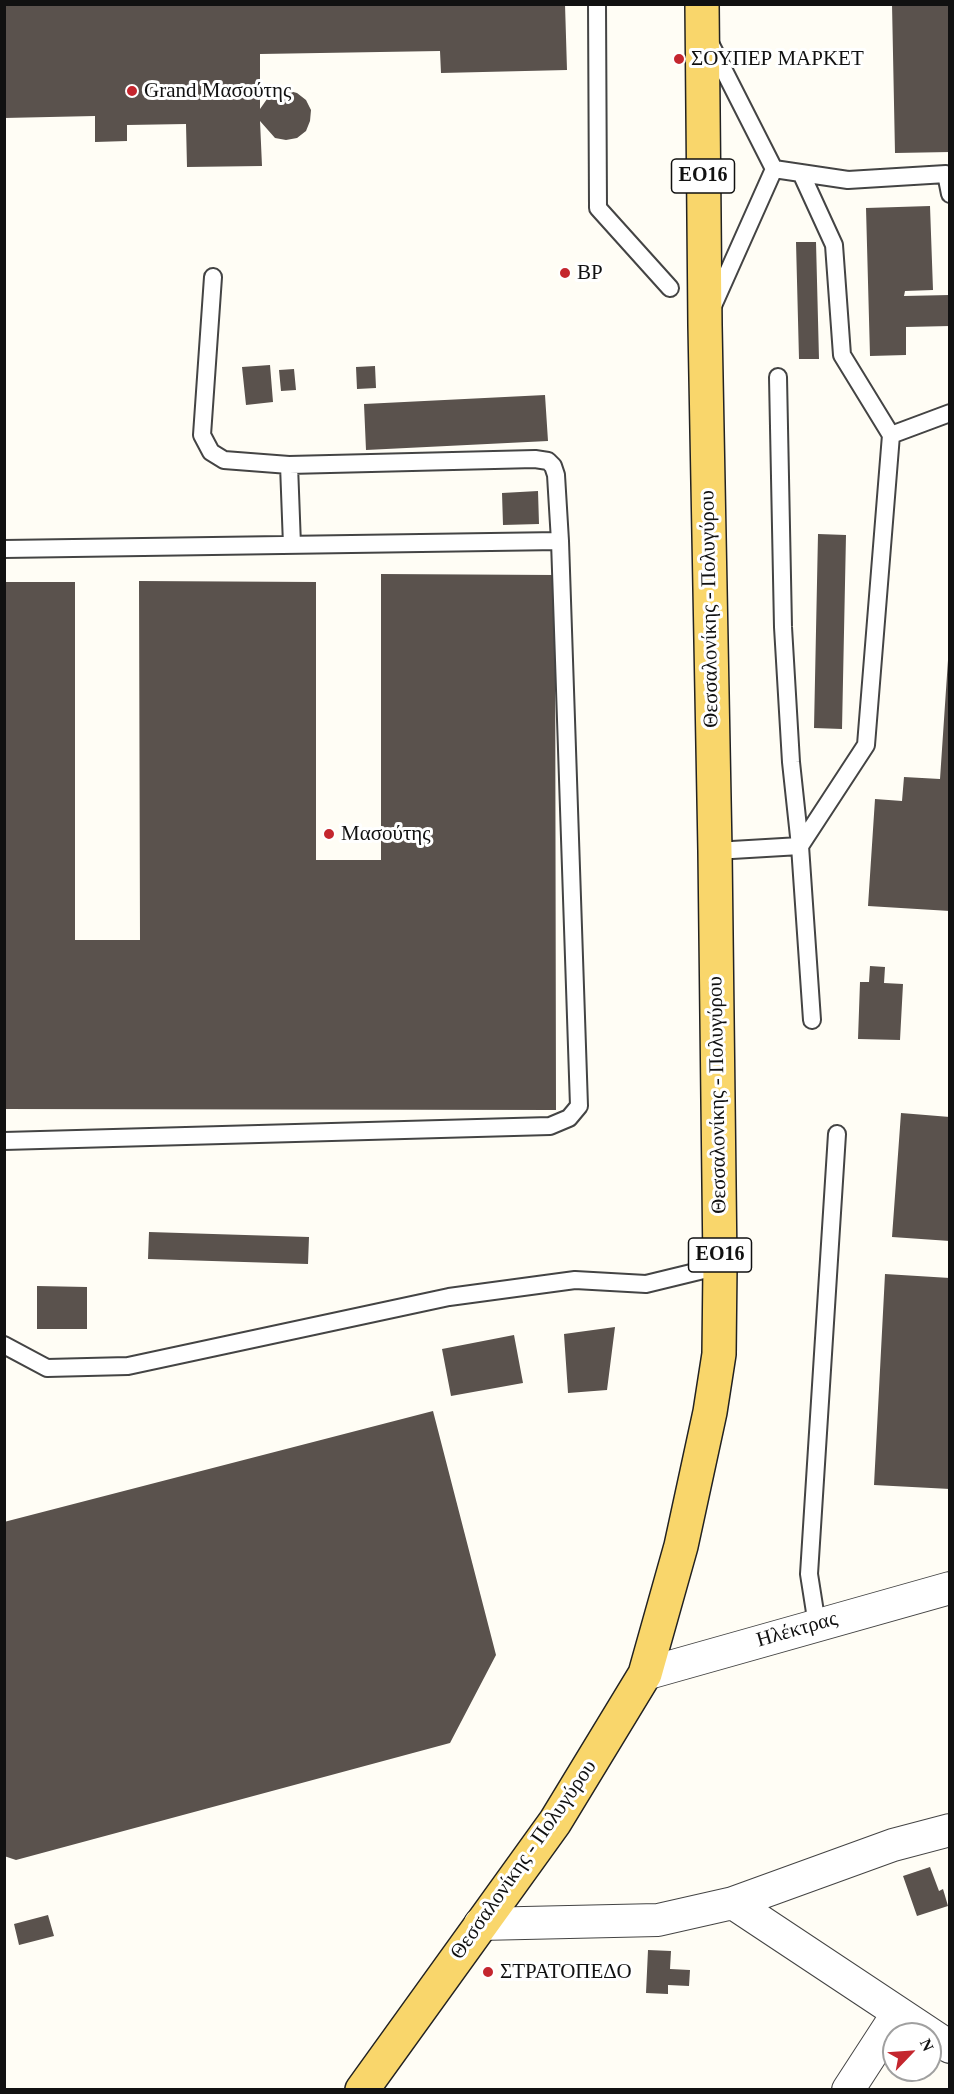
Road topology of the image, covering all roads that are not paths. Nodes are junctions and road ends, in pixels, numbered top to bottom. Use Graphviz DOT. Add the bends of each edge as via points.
graph roads {
  1 [pos="597,4"];
  2 [pos="702,16"];
  3 [pos="774,169"];
  4 [pos="801,173"];
  5 [pos="950,194"];
  6 [pos="213,277"];
  7 [pos="670,288"];
  8 [pos="705,325"];
  9 [pos="778,377"];
  10 [pos="950,413"];
  11 [pos="891,435"];
  12 [pos="289,465"];
  13 [pos="560,541"];
  14 [pos="292,545"];
  15 [pos="4,549"];
  16 [pos="800,846"];
  17 [pos="716,851"];
  18 [pos="812,1020"];
  19 [pos="837,1134"];
  20 [pos="4,1141"];
  21 [pos="720,1266"];
  22 [pos="4,1345"];
  23 [pos="950,1588"];
  24 [pos="817,1625"];
  25 [pos="645,1674"];
  26 [pos="950,1830"];
  27 [pos="733,1903"];
  28 [pos="480,1924"];
  29 [pos="898,2013"];
  30 [pos="950,2047"];
  31 [pos="362,2090"];
  32 [pos="849,2090"];
  1 -- 7 [label="lane" via="598,208"];
  2 -- 3 [label="lane"];
  2 -- 8 [label="main road, Θεσσαλονίκης - Πολυγύρου / ΕΟ16"];
  3 -- 4 [label="lane"];
  3 -- 8 [label="lane"];
  4 -- 5 [label="lane" via="848,180 946,174"];
  4 -- 11 [label="lane" via="834,245 842,355"];
  6 -- 12 [label="lane" via="202,435 211,452 224,460"];
  8 -- 17 [label="main road, Θεσσαλονίκης - Πολυγύρου / ΕΟ16"];
  9 -- 16 [label="lane" via="783,627"];
  10 -- 11 [label="lane"];
  11 -- 16 [label="lane" via="866,745"];
  12 -- 13 [label="lane" via="548,461 556,475"];
  12 -- 14 [label="lane"];
  13 -- 14 [label="lane"];
  13 -- 20 [label="lane" via="579,1106 569,1118 550,1126"];
  14 -- 15 [label="lane"];
  16 -- 17 [label="lane"];
  16 -- 18 [label="lane"];
  17 -- 21 [label="main road, Θεσσαλονίκης - Πολυγύρου / ΕΟ16"];
  19 -- 24 [label="lane" via="810,1574"];
  21 -- 22 [label="lane" via="646,1284 575,1280 449,1297 128,1366 47,1368"];
  21 -- 25 [label="main road, Θεσσαλονίκης - Πολυγύρου / ΕΟ16" via="719,1354 710,1412 681,1546"];
  23 -- 24 [label="street, Ηλέκτρας"];
  24 -- 25 [label="street, Ηλέκτρας"];
  25 -- 28 [label="main road, Θεσσαλονίκης - Πολυγύρου / ΕΟ16" via="555,1822"];
  26 -- 27 [label="street" via="892,1845"];
  27 -- 28 [label="street" via="658,1920"];
  27 -- 29 [label="street"];
  28 -- 31 [label="main road, Θεσσαλονίκης - Πολυγύρου / ΕΟ16"];
  29 -- 30 [label="street"];
  29 -- 32 [label="street"];
}
